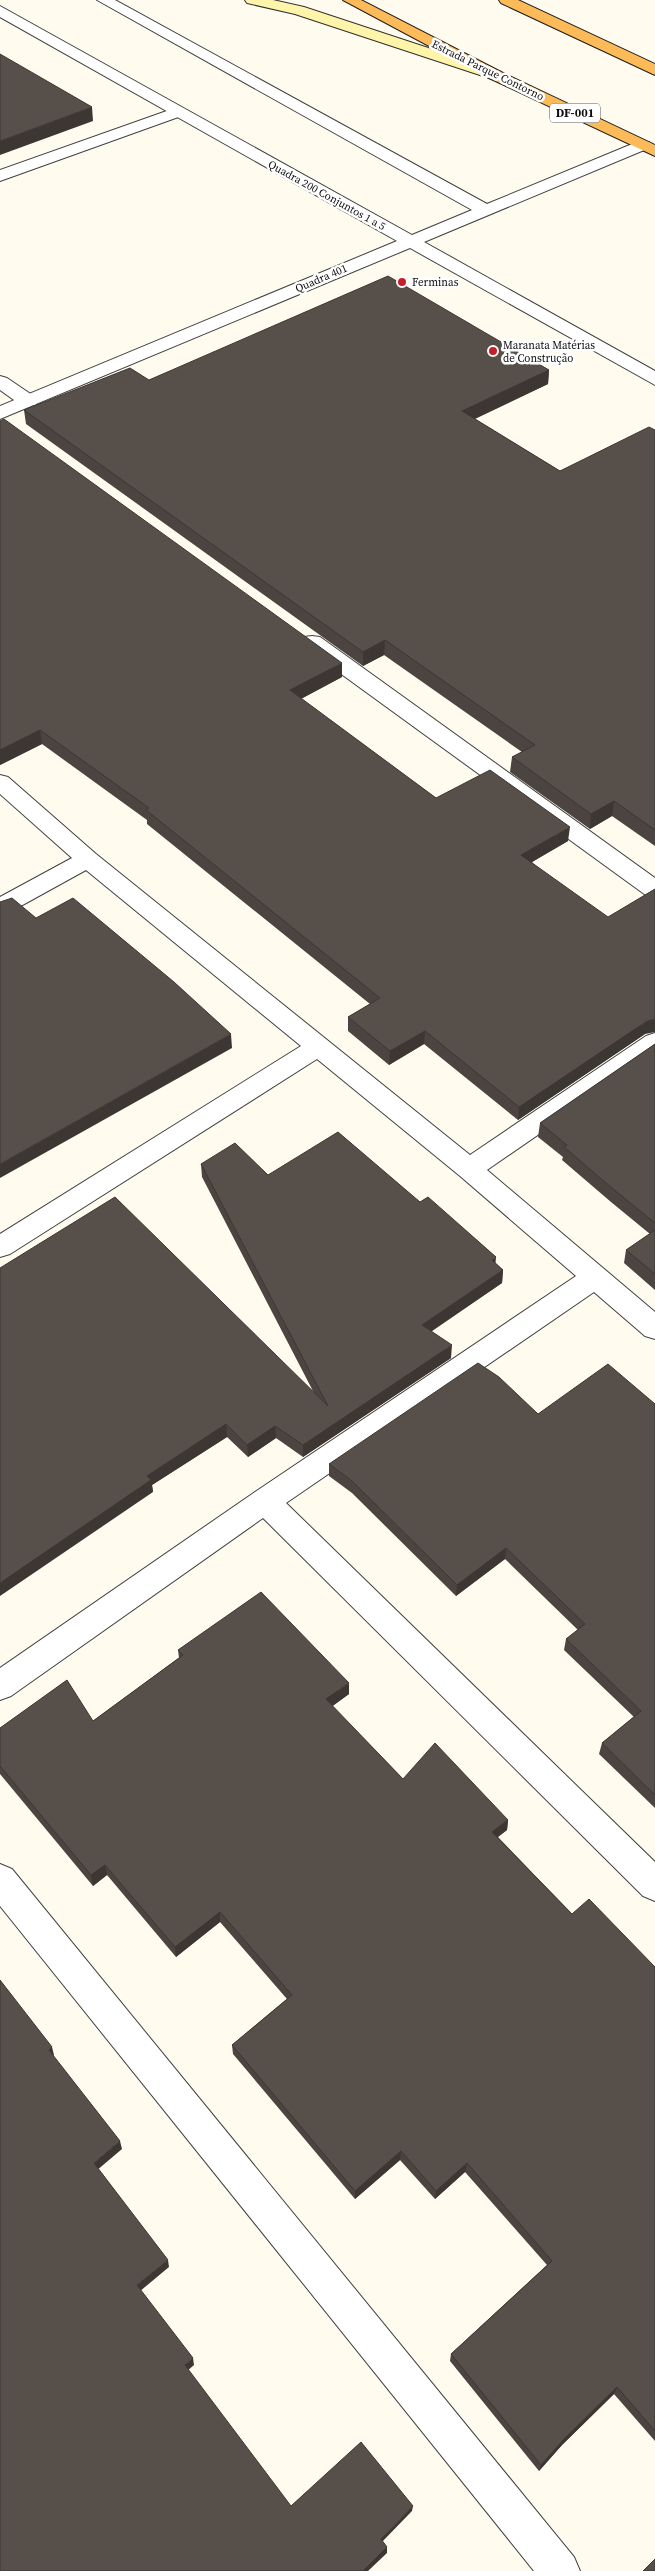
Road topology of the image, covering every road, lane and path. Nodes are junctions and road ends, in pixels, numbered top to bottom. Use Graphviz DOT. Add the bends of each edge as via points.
graph roads {
  1 [pos="104,0"];
  2 [pos="252,0"];
  3 [pos="350,0"];
  4 [pos="506,0"];
  5 [pos="0,12"];
  6 [pos="655,70"];
  7 [pos="495,74"];
  8 [pos="178,112"];
  9 [pos="649,148"];
  10 [pos="0,176"];
  11 [pos="485,210"];
  12 [pos="409,241"];
  13 [pos="655,379"];
  14 [pos="0,382"];
  15 [pos="28,401"];
  16 [pos="0,413"];
  17 [pos="299,633"];
  18 [pos="0,782"];
  19 [pos="88,860"];
  20 [pos="655,890"];
  21 [pos="0,907"];
  22 [pos="655,1042"];
  23 [pos="318,1047"];
  24 [pos="469,1170"];
  25 [pos="0,1247"];
  26 [pos="594,1278"];
  27 [pos="655,1328"];
  28 [pos="265,1500"];
  29 [pos="0,1686"];
  30 [pos="0,1880"];
  31 [pos="655,1885"];
  32 [pos="560,2571"];
  1 -- 11 [label="street"];
  2 -- 7 [label="main road" via="299,10"];
  3 -- 7 [label="highway, Estrada Parque Contorno / DF-001"];
  4 -- 6 [label="highway"];
  5 -- 8 [label="street, Quadra 200 Conjuntos 1 a 5"];
  7 -- 9 [label="highway, Estrada Parque Contorno / DF-001"];
  8 -- 10 [label="street"];
  8 -- 12 [label="street, Quadra 200 Conjuntos 1 a 5"];
  9 -- 11 [label="street, Quadra 401"];
  11 -- 12 [label="street, Quadra 401"];
  12 -- 13 [label="street, Quadra 200 Conjuntos 1 a 5"];
  12 -- 15 [label="street, Quadra 401"];
  14 -- 15 [label="street"];
  15 -- 16 [label="street, Quadra 401"];
  17 -- 20 [label="street"];
  18 -- 19 [label="street"];
  19 -- 21 [label="street"];
  19 -- 23 [label="street"];
  22 -- 24 [label="street"];
  23 -- 24 [label="street"];
  23 -- 25 [label="street"];
  24 -- 26 [label="street"];
  26 -- 27 [label="street"];
  26 -- 28 [label="street"];
  28 -- 29 [label="street"];
  28 -- 31 [label="street"];
  30 -- 32 [label="street"];
}
